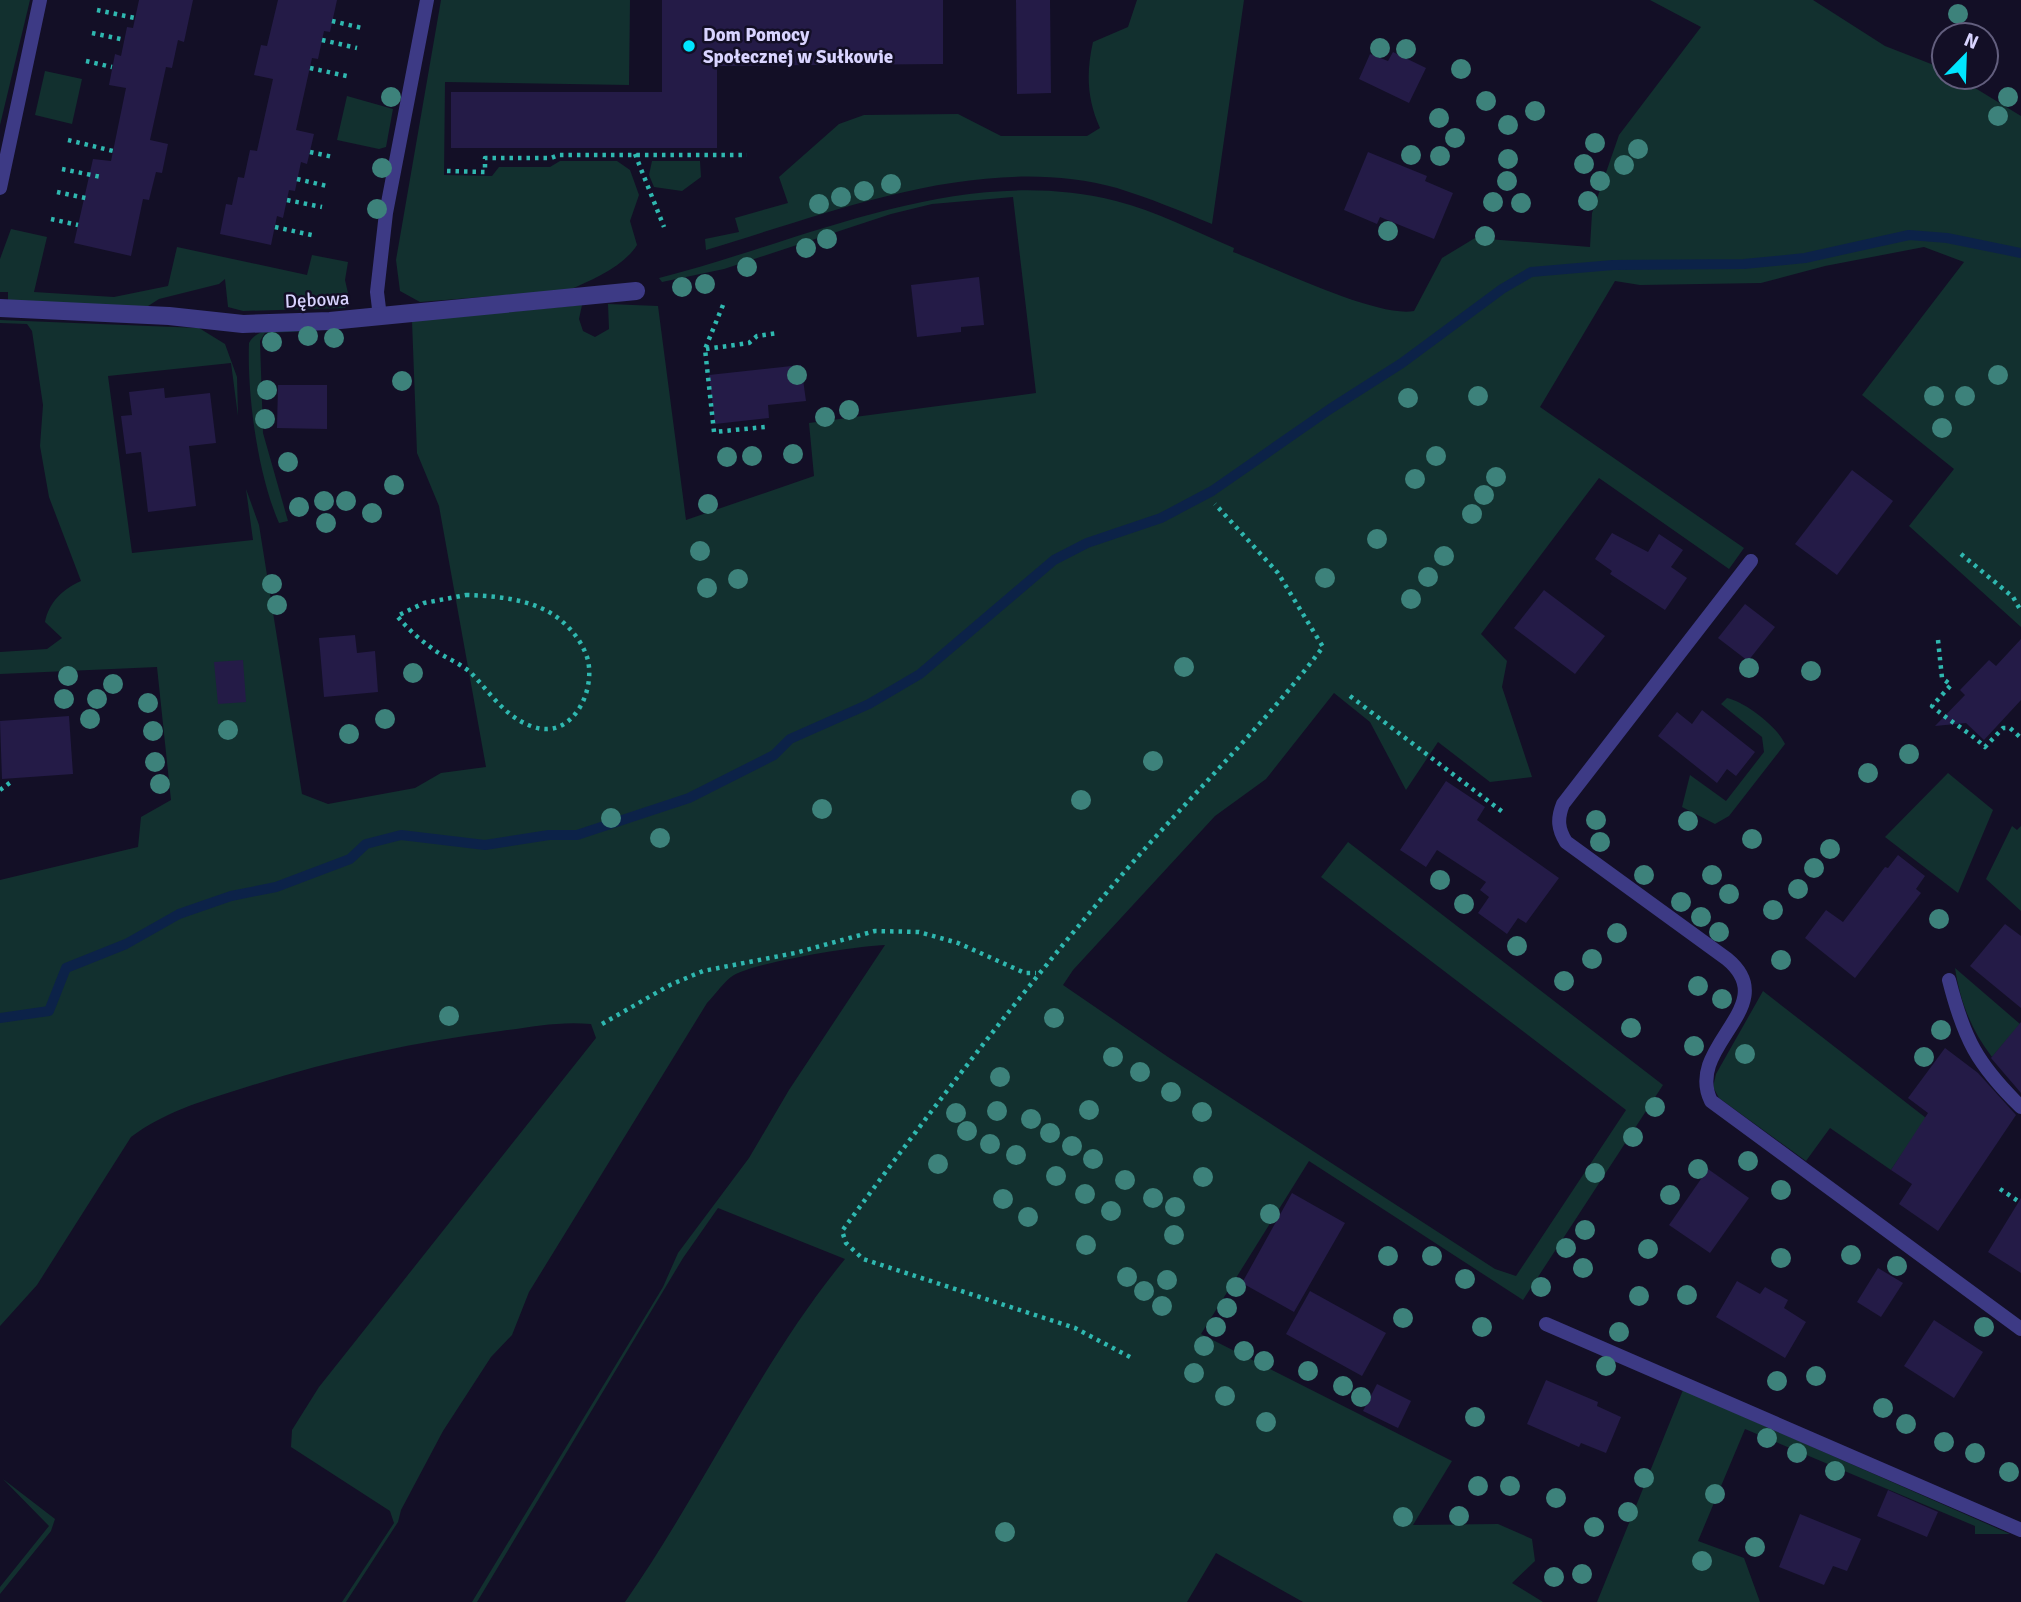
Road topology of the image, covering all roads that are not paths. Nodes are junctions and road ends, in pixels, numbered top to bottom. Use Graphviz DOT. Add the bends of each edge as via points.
graph roads {
  1 [pos="40,0"];
  2 [pos="427,0"];
  3 [pos="0,188"];
  4 [pos="636,291"];
  5 [pos="0,308"];
  6 [pos="380,317"];
  7 [pos="1751,561"];
  8 [pos="1949,981"];
  9 [pos="2021,1107"];
  10 [pos="1546,1324"];
  11 [pos="2021,1329"];
  12 [pos="2021,1530"];
  1 -- 3 [label="lane"];
  2 -- 6 [label="lane" via="386,213 377,292"];
  4 -- 6 [label="street, Dębowa"];
  5 -- 6 [label="street, Dębowa" via="243,324"];
  7 -- 11 [label="lane" via="1563,804 1560,832 1566,842 1727,959 1745,977 1745,1000 1706,1077 1711,1101"];
  8 -- 9 [label="lane" via="1962,1029 2000,1086"];
  10 -- 12 [label="lane"];
}
